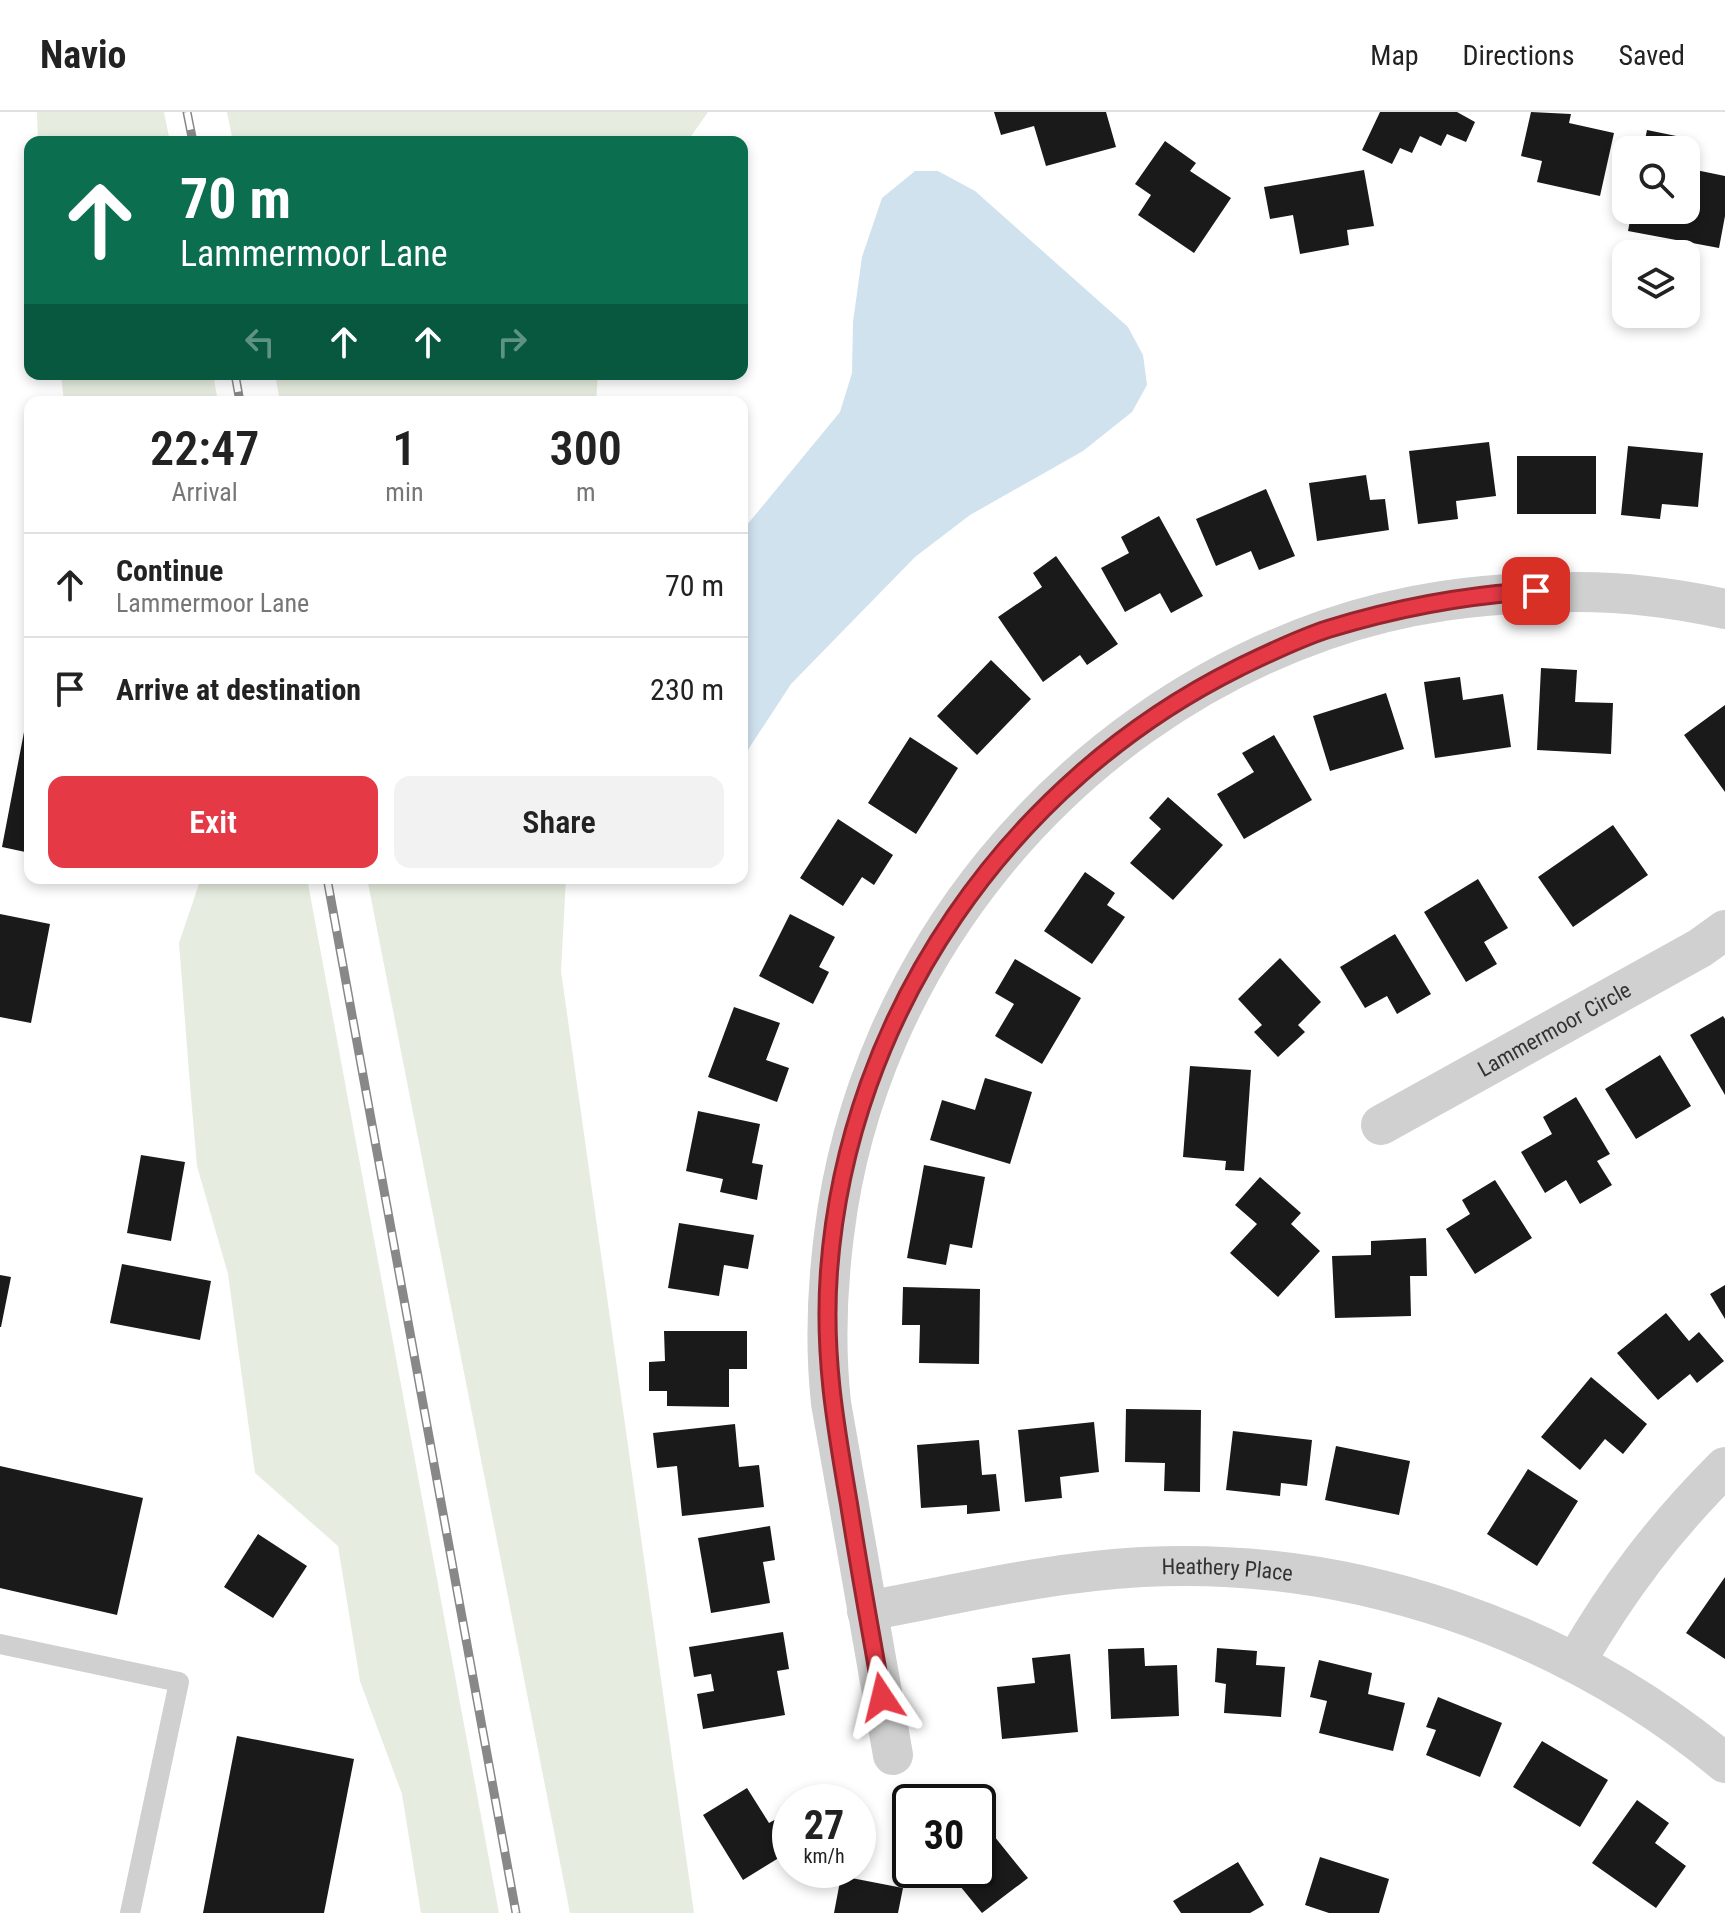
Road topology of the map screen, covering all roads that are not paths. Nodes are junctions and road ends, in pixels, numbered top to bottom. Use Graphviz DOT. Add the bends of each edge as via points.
graph roads {
  1 [pos="1725,609"];
  2 [pos="1725,930"];
  3 [pos="1381,1125"];
  4 [pos="1725,1467"];
  5 [pos="867,1611"];
  6 [pos="0,1644"];
  7 [pos="1575,1663"];
  8 [pos="893,1755"];
  9 [pos="1725,1763"];
  10 [pos="130,1913"];
  1 -- 5 [label="street" via="1593,590 1498,593 1403,609 1329,629 1258,657 1171,705 1104,753 995,860 915,978 886,1039 839,1196 829,1272 831,1403"];
  2 -- 3 [label="street, Lammermoor Circle"];
  4 -- 7 [label="street" via="1645,1554"];
  5 -- 7 [label="street, Heathery Place" via="1075,1574 1141,1567 1234,1567 1363,1585 1421,1600"];
  5 -- 8 [label="street"];
  6 -- 10 [label="lane" via="179,1682"];
  7 -- 9 [label="street, Heathery Place" via="1629,1693"];
}
